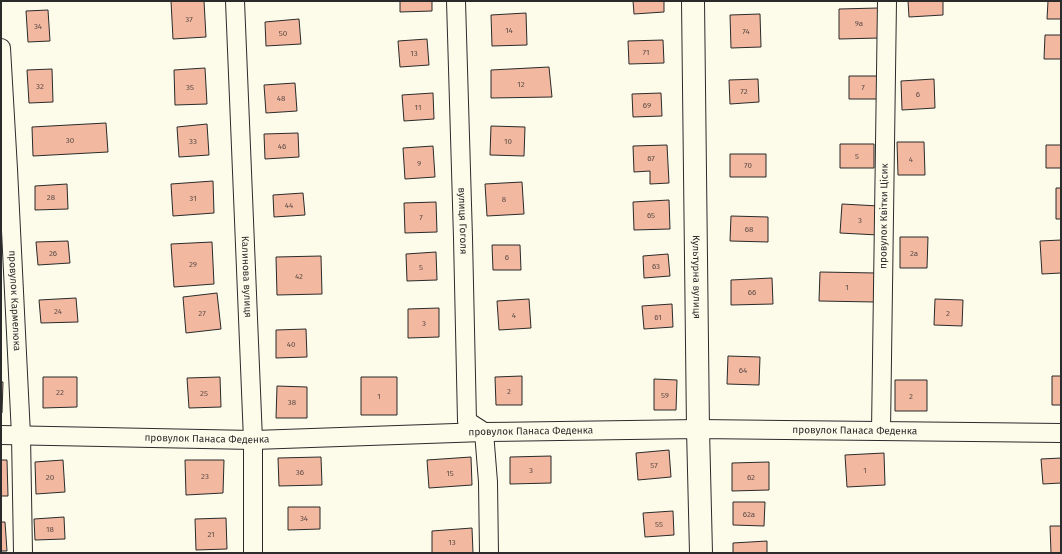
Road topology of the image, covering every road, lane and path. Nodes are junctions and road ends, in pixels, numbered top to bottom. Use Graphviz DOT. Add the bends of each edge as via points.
graph roads {
  1 [pos="234,1"];
  2 [pos="456,1"];
  3 [pos="693,1"];
  4 [pos="887,1"];
  5 [pos="1,48"];
  6 [pos="698,429"];
  7 [pos="881,431"];
  8 [pos="484,432"];
  9 [pos="1061,433"];
  10 [pos="1,435"];
  11 [pos="21,435"];
  12 [pos="253,440"];
  13 [pos="24,553"];
  14 [pos="253,553"];
  15 [pos="489,553"];
  16 [pos="701,553"];
  1 -- 12 [label="street, Калинова вулиця"];
  2 -- 8 [label="street, вулиця Гоголя" via="467,421"];
  3 -- 6 [label="street, Культурна вулиця"];
  4 -- 7 [label="street, провулок Квітки Цісик"];
  5 -- 11 [label="street, провулок Кармелюка"];
  6 -- 7 [label="street, провулок Панаса Феденка"];
  6 -- 8 [label="street, провулок Панаса Феденка"];
  6 -- 16 [label="street, Культурна вулиця"];
  7 -- 9 [label="street, провулок Панаса Феденка"];
  8 -- 12 [label="street, провулок Панаса Феденка"];
  8 -- 15 [label="street"];
  10 -- 11 [label="street, провулок Панаса Феденка"];
  11 -- 12 [label="street, провулок Панаса Феденка"];
  11 -- 13 [label="street, провулок Кармелюка"];
  12 -- 14 [label="street, Калинова вулиця"];
}
